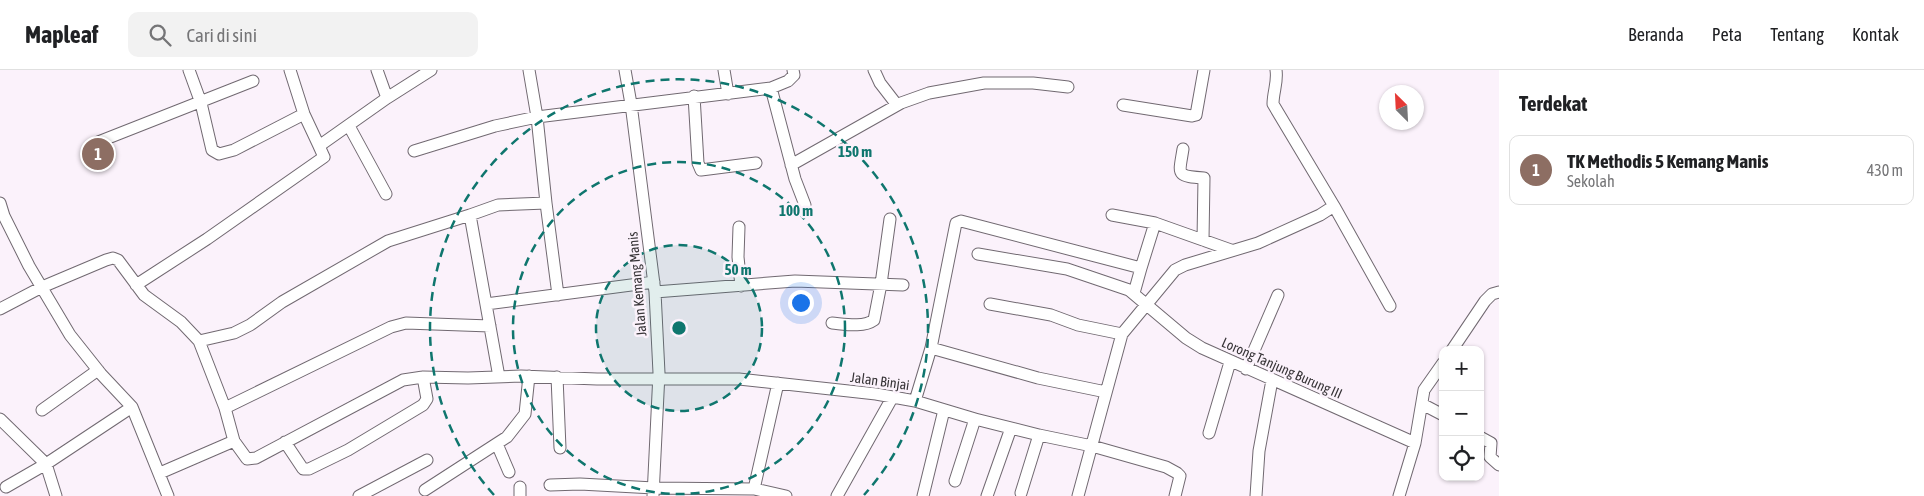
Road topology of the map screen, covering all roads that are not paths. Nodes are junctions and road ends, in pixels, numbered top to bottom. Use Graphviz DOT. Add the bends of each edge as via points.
graph roads {
  1 [pos="189,70"];
  2 [pos="290,70"];
  3 [pos="377,70"];
  4 [pos="431,70"];
  5 [pos="529,70"];
  6 [pos="625,70"];
  7 [pos="724,70"];
  8 [pos="794,70"];
  9 [pos="874,70"];
  10 [pos="1204,70"];
  11 [pos="1276,70"];
  12 [pos="254,81"];
  13 [pos="1068,86"];
  14 [pos="771,88"];
  15 [pos="728,94"];
  16 [pos="694,96"];
  17 [pos="386,98"];
  18 [pos="201,103"];
  19 [pos="631,104"];
  20 [pos="1123,105"];
  21 [pos="896,106"];
  22 [pos="304,114"];
  23 [pos="537,117"];
  24 [pos="350,126"];
  25 [pos="98,142"];
  26 [pos="319,146"];
  27 [pos="1183,149"];
  28 [pos="414,151"];
  29 [pos="756,164"];
  30 [pos="792,165"];
  31 [pos="386,194"];
  32 [pos="0,203"];
  33 [pos="546,203"];
  34 [pos="805,205"];
  35 [pos="1334,206"];
  36 [pos="470,215"];
  37 [pos="1112,216"];
  38 [pos="890,218"];
  39 [pos="1156,222"];
  40 [pos="739,227"];
  41 [pos="1203,240"];
  42 [pos="1231,250"];
  43 [pos="978,254"];
  44 [pos="1141,268"];
  45 [pos="881,284"];
  46 [pos="136,285"];
  47 [pos="903,285"];
  48 [pos="741,286"];
  49 [pos="42,287"];
  50 [pos="655,287"];
  51 [pos="1499,292"];
  52 [pos="1134,293"];
  53 [pos="558,295"];
  54 [pos="1278,295"];
  55 [pos="486,304"];
  56 [pos="990,304"];
  57 [pos="1147,305"];
  58 [pos="1390,306"];
  59 [pos="0,309"];
  60 [pos="832,323"];
  61 [pos="490,326"];
  62 [pos="1122,334"];
  63 [pos="200,341"];
  64 [pos="1455,346"];
  65 [pos="930,348"];
  66 [pos="1230,362"];
  67 [pos="1246,369"];
  68 [pos="1439,369"];
  69 [pos="98,370"];
  70 [pos="529,376"];
  71 [pos="423,377"];
  72 [pos="499,377"];
  73 [pos="557,377"];
  74 [pos="658,378"];
  75 [pos="1272,380"];
  76 [pos="778,383"];
  77 [pos="1106,392"];
  78 [pos="892,398"];
  79 [pos="915,401"];
  80 [pos="1422,404"];
  81 [pos="132,407"];
  82 [pos="225,408"];
  83 [pos="42,410"];
  84 [pos="944,410"];
  85 [pos="1439,413"];
  86 [pos="0,419"];
  87 [pos="975,419"];
  88 [pos="1010,428"];
  89 [pos="1209,433"];
  90 [pos="1039,435"];
  91 [pos="1484,439"];
  92 [pos="234,441"];
  93 [pos="285,442"];
  94 [pos="1415,443"];
  95 [pos="497,444"];
  96 [pos="1092,446"];
  97 [pos="560,448"];
  98 [pos="427,460"];
  99 [pos="46,464"];
  100 [pos="1499,465"];
  101 [pos="509,472"];
  102 [pos="160,473"];
  103 [pos="955,482"];
  104 [pos="580,484"];
  105 [pos="550,485"];
  106 [pos="6,487"];
  107 [pos="754,489"];
  108 [pos="425,490"];
  109 [pos="654,492"];
  110 [pos="1021,493"];
  111 [pos="56,496"];
  112 [pos="168,496"];
  113 [pos="359,496"];
  114 [pos="578,496"];
  115 [pos="786,496"];
  116 [pos="837,496"];
  117 [pos="923,496"];
  118 [pos="987,496"];
  119 [pos="1078,496"];
  120 [pos="1175,496"];
  121 [pos="1256,496"];
  122 [pos="1399,496"];
  1 -- 18 [label="street"];
  2 -- 22 [label="street"];
  3 -- 17 [label="street"];
  4 -- 17 [label="street"];
  5 -- 23 [label="street"];
  6 -- 19 [label="street, Jalan Kemang Manis"];
  7 -- 15 [label="street"];
  8 -- 14 [label="street" via="793,78"];
  9 -- 21 [label="street"];
  10 -- 20 [label="street" via="1196,115"];
  11 -- 35 [label="street" via="1273,104"];
  12 -- 18 [label="street"];
  13 -- 21 [label="street" via="984,84 929,93"];
  14 -- 15 [label="street"];
  14 -- 30 [label="street"];
  15 -- 16 [label="street"];
  16 -- 19 [label="street"];
  16 -- 29 [label="street" via="701,170"];
  17 -- 24 [label="street"];
  18 -- 22 [label="street" via="212,150 219,154 234,150"];
  18 -- 25 [label="street"];
  19 -- 23 [label="street"];
  19 -- 50 [label="street, Jalan Kemang Manis"];
  21 -- 30 [label="street"];
  22 -- 26 [label="street"];
  23 -- 28 [label="street" via="495,126"];
  23 -- 33 [label="street"];
  24 -- 26 [label="street"];
  24 -- 31 [label="street"];
  26 -- 46 [label="street" via="324,157"];
  27 -- 41 [label="street" via="1181,174 1204,178"];
  30 -- 34 [label="street"];
  32 -- 49 [label="street" via="16,241"];
  33 -- 36 [label="street" via="498,205"];
  33 -- 53 [label="street"];
  35 -- 42 [label="street" via="1258,243"];
  35 -- 58 [label="street"];
  36 -- 55 [label="street"];
  36 -- 63 [label="street" via="388,241 282,302 250,325 234,333"];
  37 -- 39 [label="street"];
  38 -- 45 [label="street"];
  39 -- 41 [label="street"];
  39 -- 44 [label="street"];
  40 -- 48 [label="street"];
  41 -- 42 [label="street"];
  42 -- 57 [label="street" via="1175,270"];
  43 -- 52 [label="street" via="1067,269"];
  44 -- 52 [label="street"];
  44 -- 65 [label="street" via="961,221 956,223"];
  45 -- 47 [label="street"];
  45 -- 48 [label="street" via="795,281"];
  45 -- 60 [label="street" via="871,323"];
  46 -- 49 [label="street" via="118,260 112,258"];
  46 -- 63 [label="street"];
  48 -- 50 [label="street"];
  49 -- 59 [label="street"];
  49 -- 69 [label="street" via="70,336"];
  50 -- 53 [label="street"];
  50 -- 74 [label="street, Jalan Kemang Manis"];
  51 -- 64 [label="street" via="1485,301"];
  52 -- 57 [label="street, Lorong Tanjung Burung III"];
  53 -- 55 [label="street"];
  54 -- 67 [label="street"];
  55 -- 61 [label="street"];
  56 -- 62 [label="street" via="1051,315 1078,326"];
  57 -- 62 [label="street"];
  57 -- 66 [label="street, Lorong Tanjung Burung III" via="1186,338"];
  61 -- 72 [label="street"];
  61 -- 82 [label="street" via="406,323 391,327"];
  62 -- 77 [label="street"];
  63 -- 82 [label="street"];
  65 -- 77 [label="street" via="1038,378"];
  65 -- 79 [label="street"];
  66 -- 67 [label="street, Lorong Tanjung Burung III"];
  66 -- 89 [label="street"];
  67 -- 75 [label="street, Lorong Tanjung Burung III"];
  68 -- 80 [label="street" via="1424,390"];
  69 -- 81 [label="street"];
  69 -- 83 [label="street"];
  70 -- 72 [label="street, Jalan Binjai"];
  70 -- 73 [label="street, Jalan Binjai"];
  70 -- 95 [label="street" via="525,414 508,437"];
  71 -- 72 [label="street, Jalan Binjai"];
  71 -- 93 [label="street, Jalan Binjai" via="403,380"];
  71 -- 93 [label="street" via="428,399 423,405 348,450 309,469 303,469"];
  73 -- 74 [label="street, Jalan Binjai"];
  73 -- 97 [label="street"];
  74 -- 76 [label="street, Jalan Binjai"];
  74 -- 109 [label="street, Jalan Kemang Manis"];
  75 -- 94 [label="street, Lorong Tanjung Burung III"];
  75 -- 121 [label="street" via="1259,451"];
  76 -- 78 [label="street, Jalan Binjai"];
  76 -- 107 [label="street"];
  77 -- 96 [label="street"];
  78 -- 79 [label="street, Jalan Binjai"];
  78 -- 116 [label="street"];
  79 -- 84 [label="street, Jalan Binjai"];
  80 -- 85 [label="street"];
  80 -- 94 [label="street"];
  81 -- 99 [label="street"];
  81 -- 102 [label="street"];
  82 -- 92 [label="street"];
  84 -- 87 [label="street, Jalan Binjai"];
  84 -- 117 [label="street"];
  86 -- 99 [label="street"];
  87 -- 88 [label="street, Jalan Binjai"];
  87 -- 103 [label="street"];
  88 -- 90 [label="street, Jalan Binjai"];
  88 -- 118 [label="street"];
  90 -- 96 [label="street, Jalan Binjai"];
  90 -- 110 [label="street"];
  91 -- 100 [label="street" via="1491,443 1490,457"];
  92 -- 93 [label="street, Jalan Binjai" via="250,460"];
  92 -- 102 [label="street"];
  94 -- 122 [label="street"];
  95 -- 101 [label="street"];
  95 -- 108 [label="street"];
  96 -- 119 [label="street"];
  96 -- 120 [label="street, Jalan Binjai" via="1177,473 1180,476"];
  98 -- 113 [label="street"];
  99 -- 106 [label="street"];
  99 -- 111 [label="street"];
  102 -- 112 [label="street"];
  104 -- 105 [label="street"];
  104 -- 109 [label="street"];
  104 -- 114 [label="street"];
  107 -- 109 [label="street"];
  107 -- 115 [label="street"];
}
